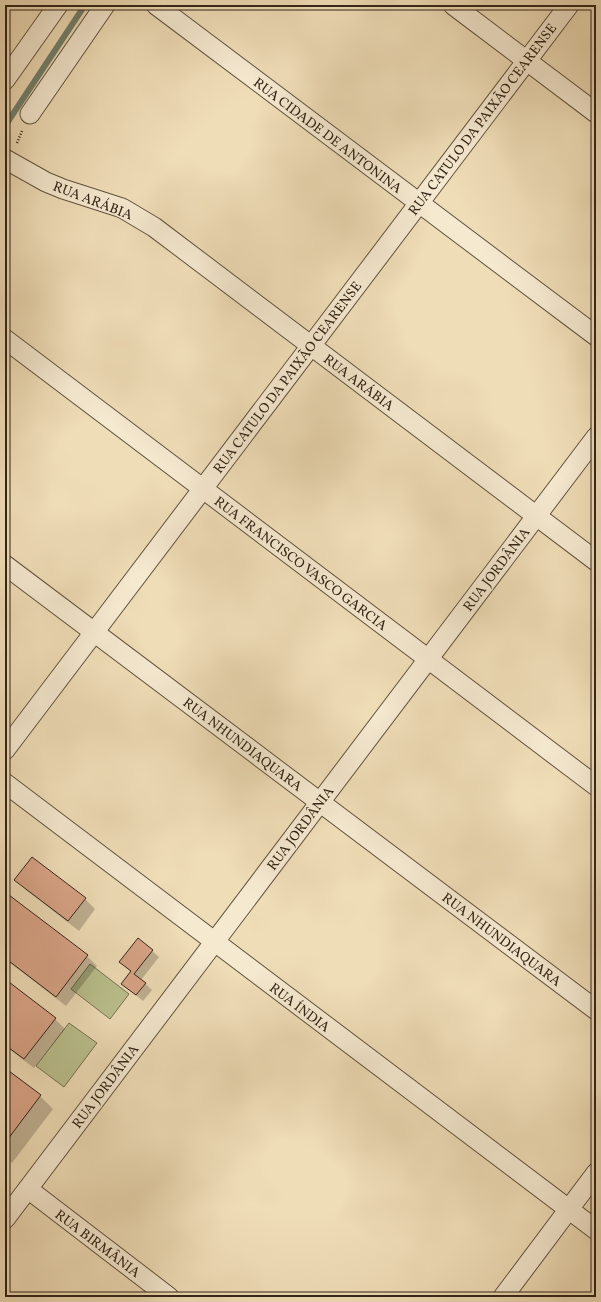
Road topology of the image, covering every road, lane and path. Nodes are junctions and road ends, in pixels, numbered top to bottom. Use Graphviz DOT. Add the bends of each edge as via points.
graph roads {
  1 [pos="58,5"];
  2 [pos="105,5"];
  3 [pos="156,5"];
  4 [pos="453,5"];
  5 [pos="568,5"];
  6 [pos="527,60"];
  7 [pos="5,80"];
  8 [pos="596,113"];
  9 [pos="30,114"];
  10 [pos="7,160"];
  11 [pos="419,203"];
  12 [pos="596,336"];
  13 [pos="5,339"];
  14 [pos="311,346"];
  15 [pos="596,437"];
  16 [pos="203,489"];
  17 [pos="536,516"];
  18 [pos="596,562"];
  19 [pos="5,565"];
  20 [pos="94,632"];
  21 [pos="428,659"];
  22 [pos="5,750"];
  23 [pos="5,783"];
  24 [pos="596,786"];
  25 [pos="320,802"];
  26 [pos="214,942"];
  27 [pos="596,1010"];
  28 [pos="596,1173"];
  29 [pos="28,1189"];
  30 [pos="569,1210"];
  31 [pos="5,1219"];
  32 [pos="596,1230"];
  33 [pos="169,1297"];
  34 [pos="503,1297"];
  1 -- 7 [label="street"];
  2 -- 9 [label="street"];
  3 -- 11 [label="street, RUA CIDADE DE ANTONINA"];
  4 -- 6 [label="street"];
  5 -- 6 [label="street, RUA CATULO DA PAIXÃO CEARENSE"];
  6 -- 8 [label="street"];
  6 -- 11 [label="street, RUA CATULO DA PAIXÃO CEARENSE"];
  9 -- 10 [label="path"];
  10 -- 14 [label="street, RUA ARÁBIA" via="46,182 108,202 137,216"];
  11 -- 12 [label="street, RUA CIDADE DE ANTONINA"];
  11 -- 14 [label="street, RUA CATULO DA PAIXÃO CEARENSE"];
  13 -- 16 [label="street, RUA FRANCISCO VASCO GARCIA"];
  14 -- 16 [label="street, RUA CATULO DA PAIXÃO CEARENSE"];
  14 -- 17 [label="street, RUA ARÁBIA"];
  15 -- 17 [label="street, RUA JORDÂNIA"];
  16 -- 20 [label="street, RUA CATULO DA PAIXÃO CEARENSE"];
  16 -- 21 [label="street, RUA FRANCISCO VASCO GARCIA"];
  17 -- 18 [label="street, RUA ARÁBIA"];
  17 -- 21 [label="street, RUA JORDÂNIA"];
  19 -- 20 [label="street, RUA NHUNDIAQUARA"];
  20 -- 22 [label="street, RUA CATULO DA PAIXÃO CEARENSE"];
  20 -- 25 [label="street, RUA NHUNDIAQUARA"];
  21 -- 24 [label="street, RUA FRANCISCO VASCO GARCIA"];
  21 -- 25 [label="street, RUA JORDÂNIA"];
  23 -- 26 [label="street, RUA ÍNDIA"];
  25 -- 26 [label="street, RUA JORDÂNIA"];
  25 -- 27 [label="street, RUA NHUNDIAQUARA"];
  26 -- 29 [label="street, RUA JORDÂNIA"];
  26 -- 30 [label="street, RUA ÍNDIA"];
  28 -- 30 [label="street"];
  29 -- 31 [label="street, RUA JORDÂNIA"];
  29 -- 33 [label="street, RUA BIRMÂNIA"];
  30 -- 32 [label="street, RUA ÍNDIA"];
  30 -- 34 [label="street"];
}
